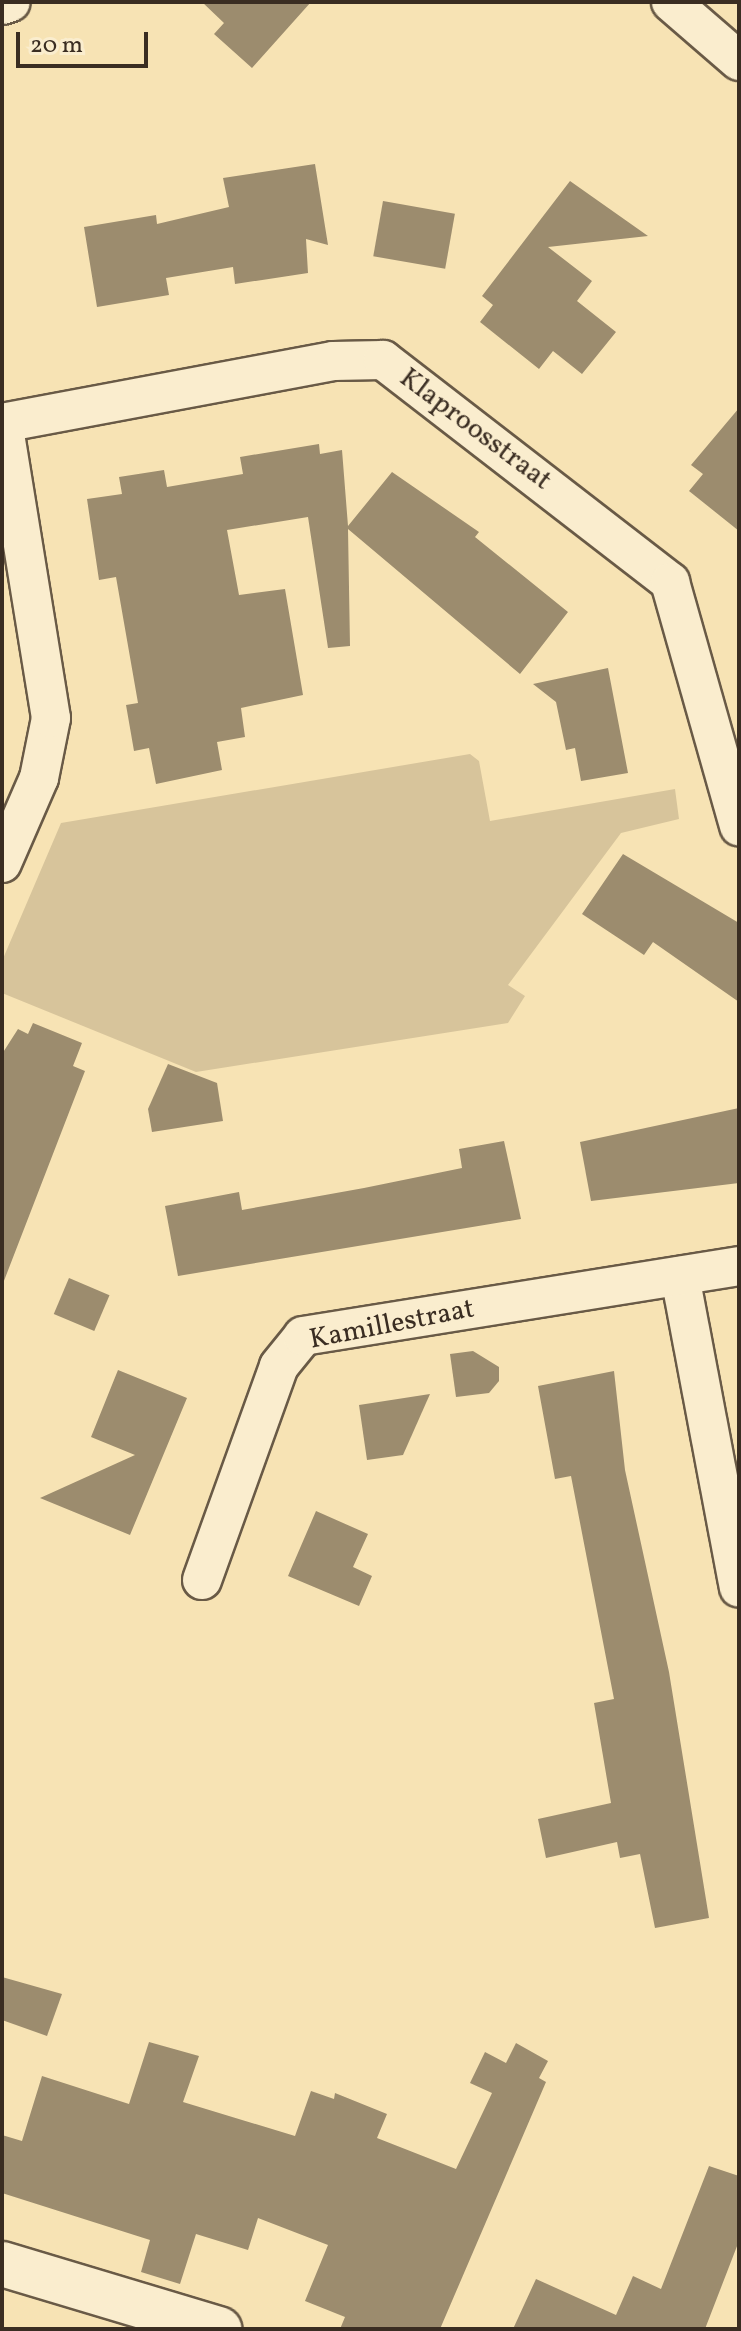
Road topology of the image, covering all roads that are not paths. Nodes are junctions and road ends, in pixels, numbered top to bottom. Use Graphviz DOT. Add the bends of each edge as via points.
graph roads {
  1 [pos="11,2"];
  2 [pos="671,2"];
  3 [pos="2,5"];
  4 [pos="739,61"];
  5 [pos="3,423"];
  6 [pos="739,826"];
  7 [pos="2,863"];
  8 [pos="739,1266"];
  9 [pos="680,1276"];
  10 [pos="202,1580"];
  11 [pos="739,1587"];
  12 [pos="2,2264"];
  13 [pos="219,2329"];
  1 -- 3 [label="street"];
  2 -- 4 [label="street"];
  5 -- 6 [label="street, Klaproosstraat" via="333,361 383,360 670,582"];
  5 -- 7 [label="street" via="51,718 39,778"];
  8 -- 9 [label="street, Kamillestraat"];
  9 -- 10 [label="street, Kamillestraat" via="303,1336 279,1366"];
  9 -- 11 [label="street"];
  12 -- 13 [label="street"];
}
